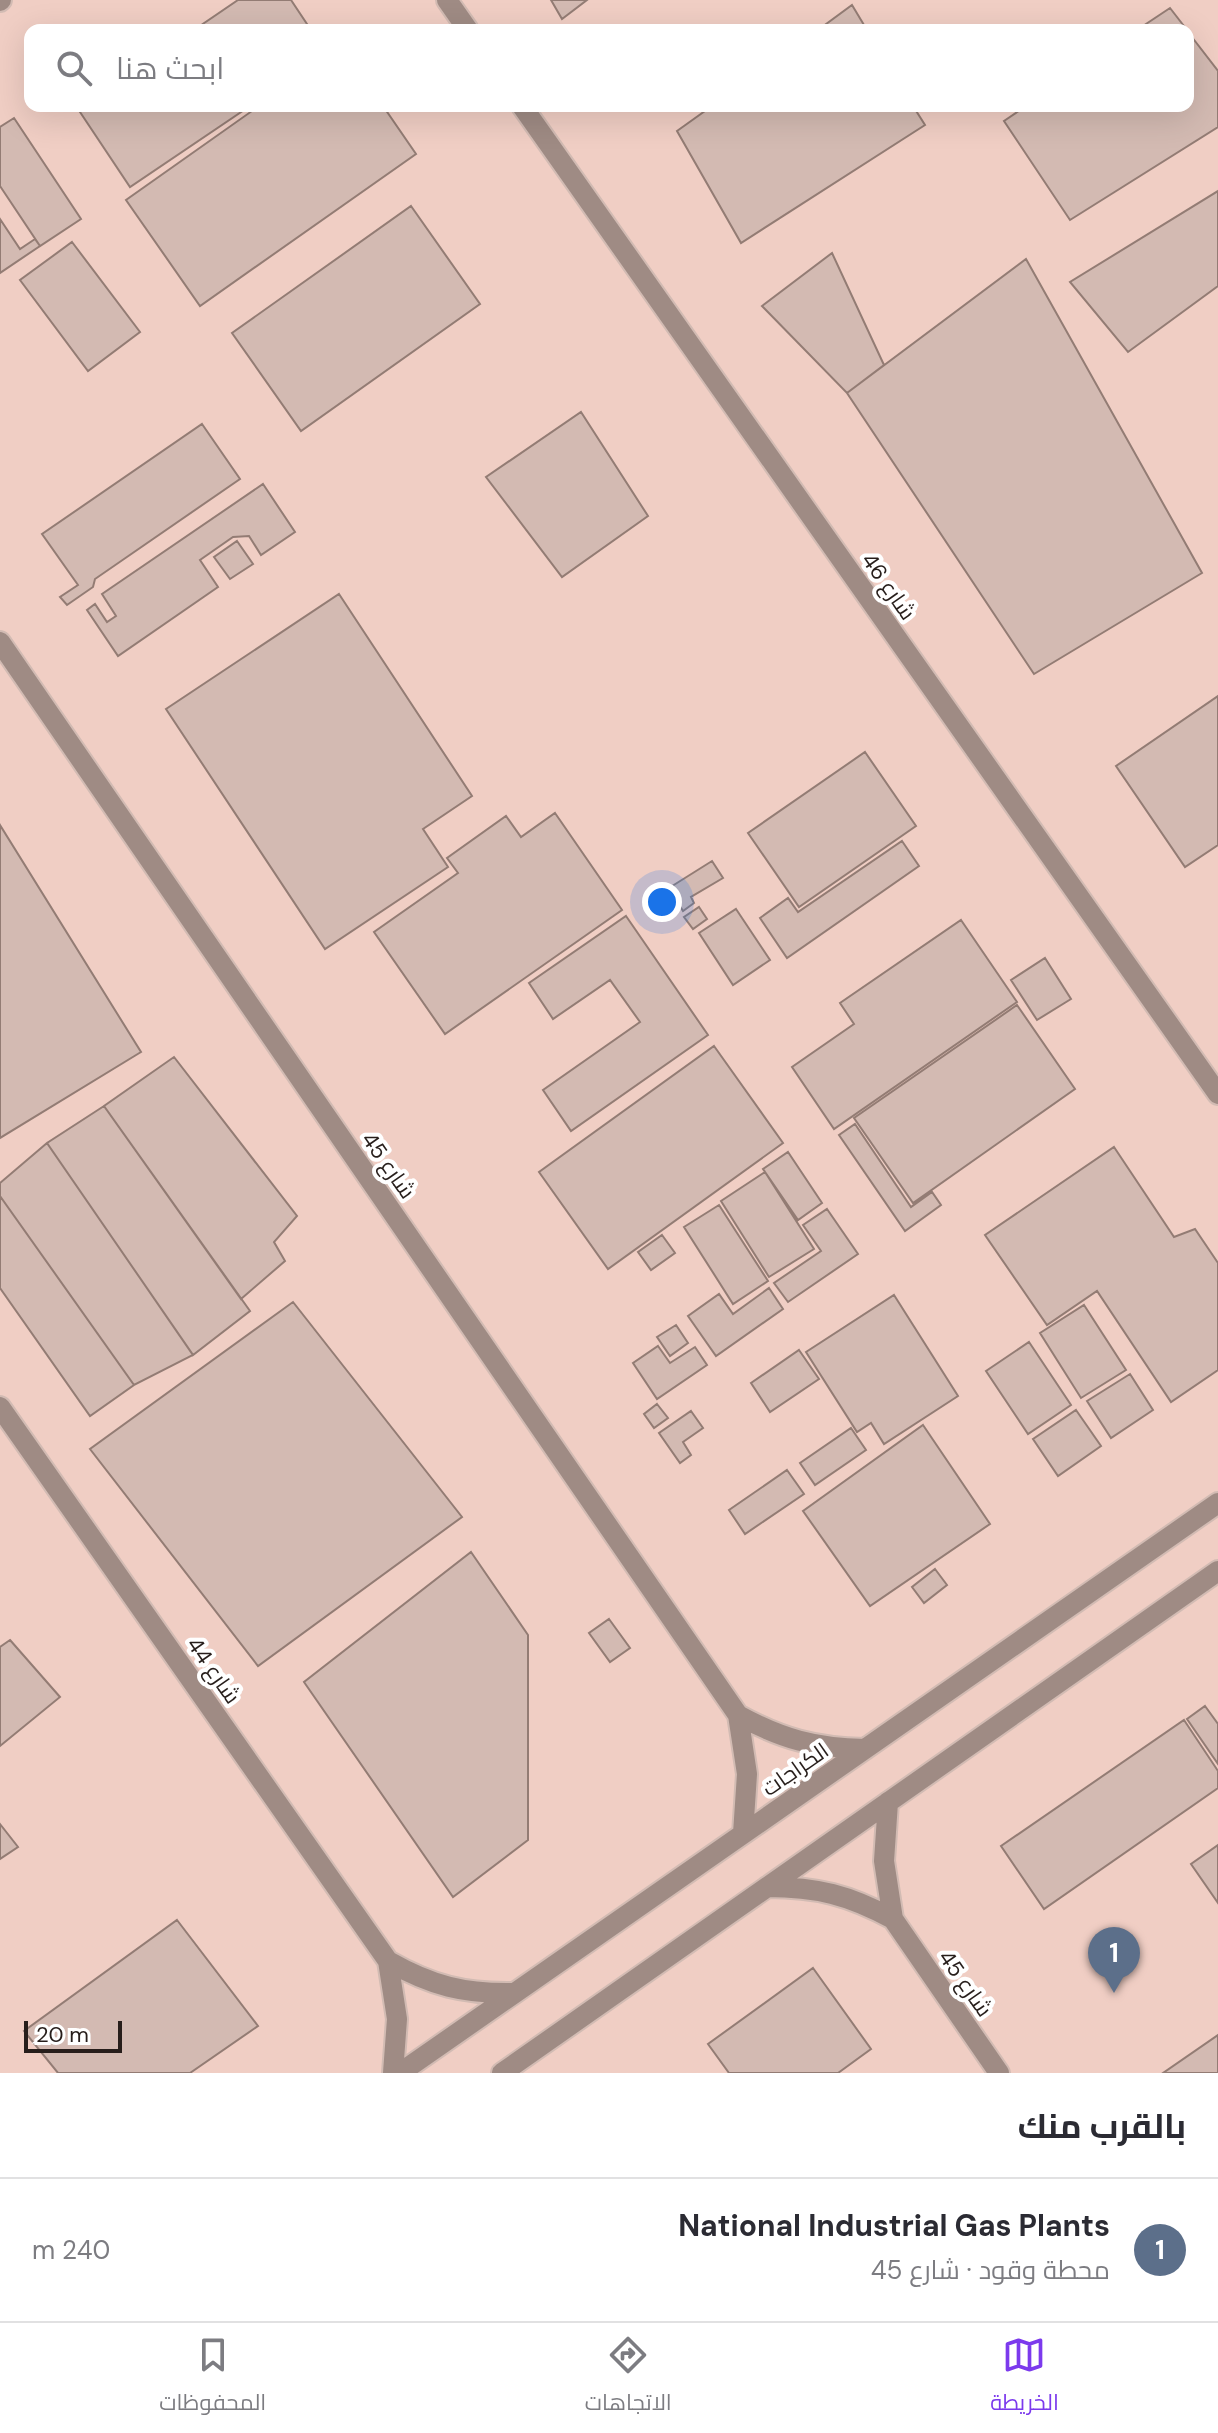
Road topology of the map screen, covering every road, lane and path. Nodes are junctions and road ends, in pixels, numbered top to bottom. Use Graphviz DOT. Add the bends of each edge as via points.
graph roads {
  1 [pos="447,0"];
  2 [pos="464,24"];
  3 [pos="526,112"];
  4 [pos="0,642"];
  5 [pos="1218,1094"];
  6 [pos="0,1407"];
  7 [pos="1218,1503"];
  8 [pos="1218,1571"];
  9 [pos="738,1715"];
  10 [pos="865,1749"];
  11 [pos="888,1802"];
  12 [pos="743,1834"];
  13 [pos="767,1887"];
  14 [pos="893,1919"];
  15 [pos="388,1961"];
  16 [pos="514,1993"];
  17 [pos="535,2050"];
  18 [pos="393,2073"];
  19 [pos="400,2073"];
  20 [pos="502,2073"];
  21 [pos="533,2073"];
  22 [pos="999,2073"];
  1 -- 2 [label="street"];
  3 -- 5 [label="street, شارع 46"];
  4 -- 9 [label="street, شارع 45"];
  6 -- 15 [label="street, شارع 44"];
  7 -- 10 [label="street, الكراجات"];
  8 -- 11 [label="street"];
  9 -- 10 [label="street, شارع 45" via="799,1742"];
  9 -- 12 [label="street, شارع 45" via="747,1774"];
  10 -- 12 [label="street, الكراجات"];
  11 -- 13 [label="street"];
  11 -- 14 [label="street, شارع 45" via="884,1861"];
  12 -- 16 [label="street, الكراجات"];
  13 -- 14 [label="street, شارع 45" via="833,1892"];
  13 -- 17 [label="street"];
  14 -- 22 [label="street, شارع 45"];
  15 -- 16 [label="street, شارع 44" via="448,1988"];
  15 -- 18 [label="street, شارع 44" via="397,2019"];
  16 -- 19 [label="street, الكراجات"];
  17 -- 20 [label="street"];
  17 -- 21 [label="street"];
}
